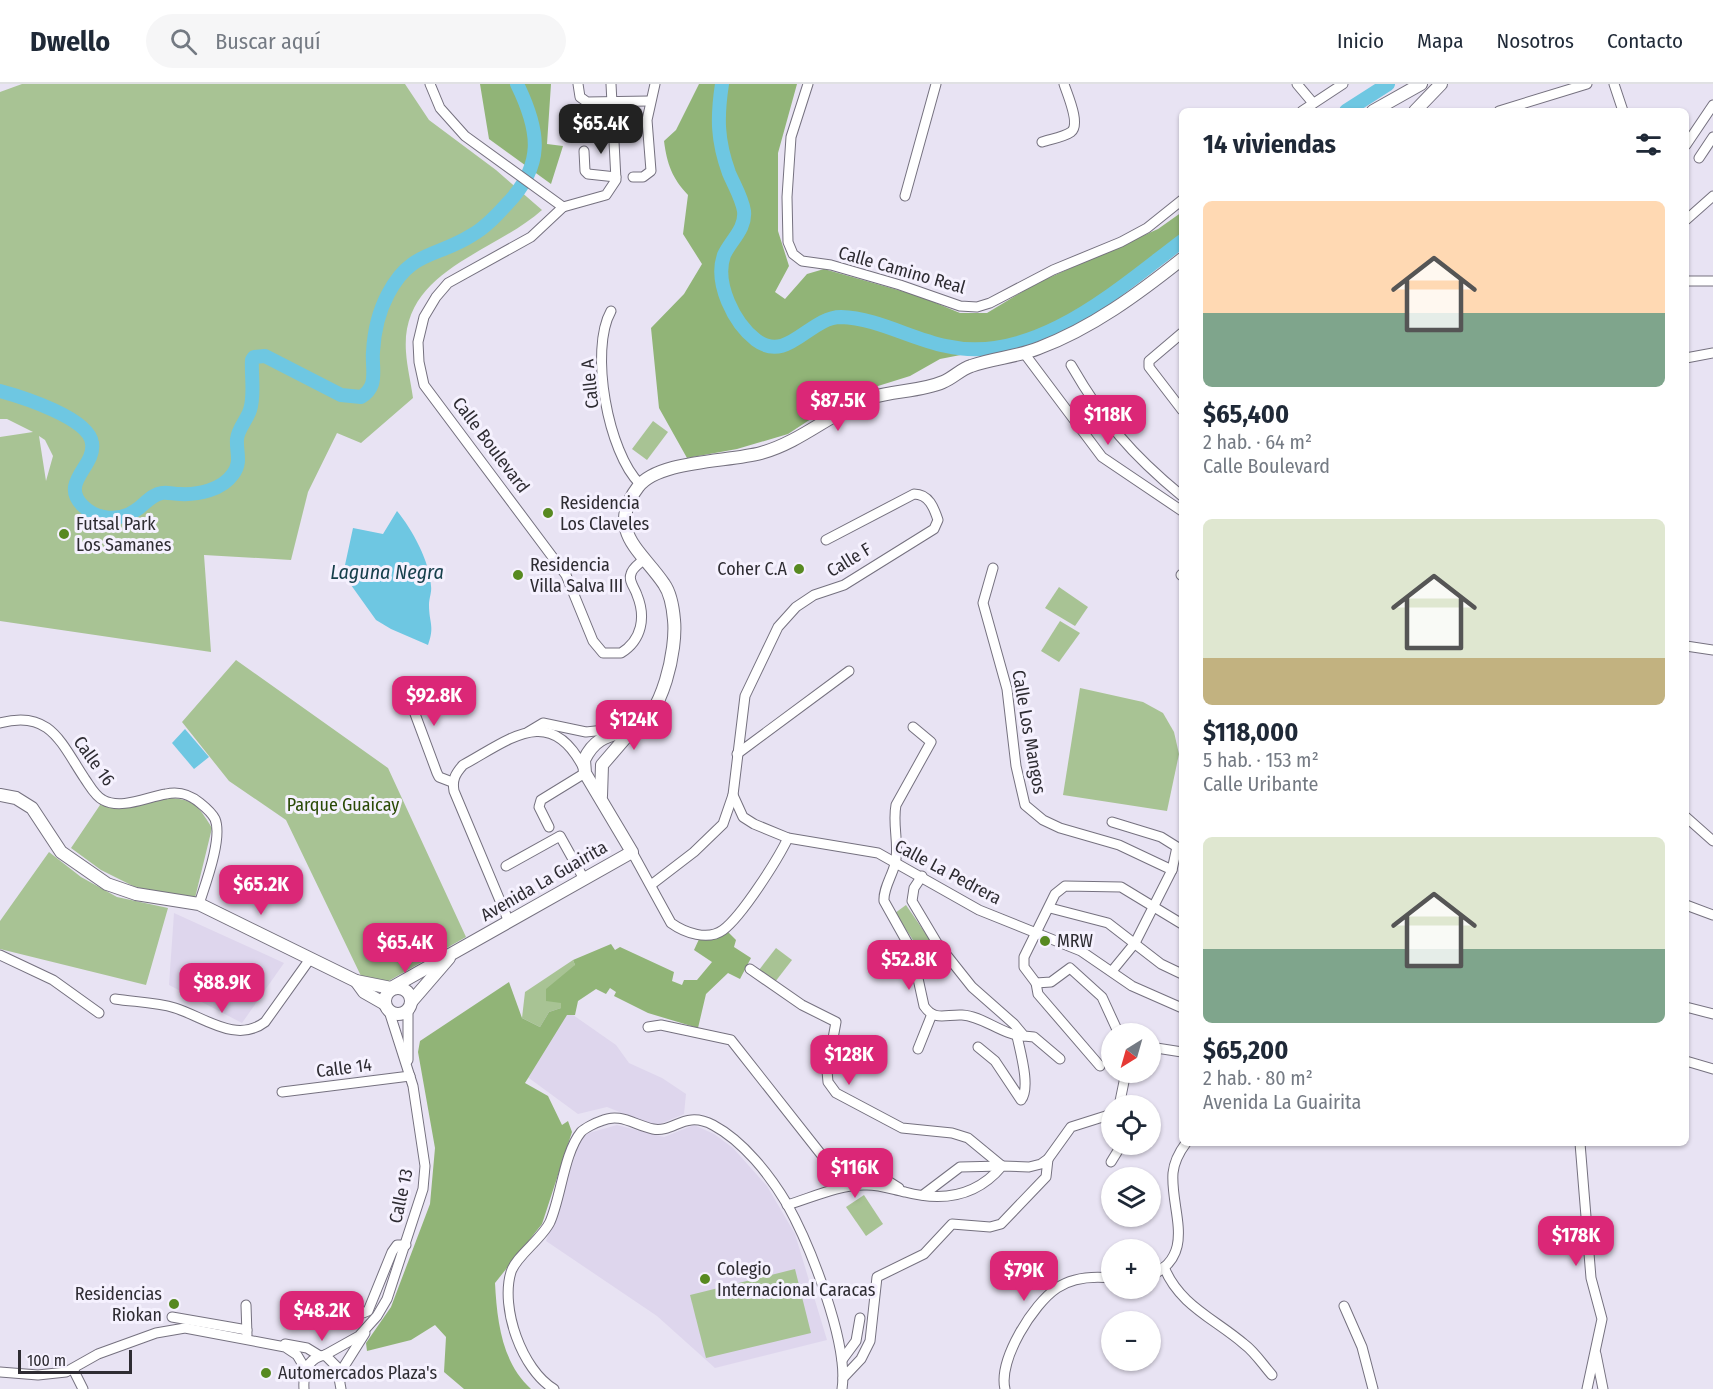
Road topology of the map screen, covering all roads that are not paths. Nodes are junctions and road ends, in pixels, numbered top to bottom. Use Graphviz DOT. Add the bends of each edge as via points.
graph roads {
  1 [pos="430,84"];
  2 [pos="578,84"];
  3 [pos="611,84"];
  4 [pos="655,84"];
  5 [pos="807,84"];
  6 [pos="936,84"];
  7 [pos="1064,84"];
  8 [pos="1297,84"];
  9 [pos="1343,84"];
  10 [pos="1421,84"];
  11 [pos="1441,84"];
  12 [pos="1587,84"];
  13 [pos="1614,84"];
  14 [pos="650,100"];
  15 [pos="612,101"];
  16 [pos="1313,103"];
  17 [pos="1713,105"];
  18 [pos="1393,106"];
  19 [pos="1306,108"];
  20 [pos="1418,108"];
  21 [pos="1509,108"];
  22 [pos="1622,108"];
  23 [pos="1713,137"];
  24 [pos="1689,141"];
  25 [pos="1042,142"];
  26 [pos="584,151"];
  27 [pos="1699,158"];
  28 [pos="616,177"];
  29 [pos="633,177"];
  30 [pos="905,196"];
  31 [pos="1713,196"];
  32 [pos="1179,202"];
  33 [pos="562,207"];
  34 [pos="1689,217"];
  35 [pos="1179,262"];
  36 [pos="1689,281"];
  37 [pos="1713,281"];
  38 [pos="611,311"];
  39 [pos="1179,336"];
  40 [pos="1024,353"];
  41 [pos="1713,353"];
  42 [pos="1689,357"];
  43 [pos="1071,365"];
  44 [pos="1179,406"];
  45 [pos="640,484"];
  46 [pos="1179,494"];
  47 [pos="1179,509"];
  48 [pos="826,540"];
  49 [pos="643,560"];
  50 [pos="993,568"];
  51 [pos="1689,646"];
  52 [pos="1713,650"];
  53 [pos="849,671"];
  54 [pos="405,687"];
  55 [pos="0,723"];
  56 [pos="912,727"];
  57 [pos="633,729"];
  58 [pos="528,732"];
  59 [pos="737,754"];
  60 [pos="608,756"];
  61 [pos="583,765"];
  62 [pos="452,782"];
  63 [pos="0,795"];
  64 [pos="733,795"];
  65 [pos="601,797"];
  66 [pos="1689,820"];
  67 [pos="1112,822"];
  68 [pos="549,827"];
  69 [pos="788,838"];
  70 [pos="1713,841"];
  71 [pos="632,852"];
  72 [pos="896,861"];
  73 [pos="506,866"];
  74 [pos="1172,870"];
  75 [pos="922,876"];
  76 [pos="584,879"];
  77 [pos="651,885"];
  78 [pos="199,904"];
  79 [pos="1153,906"];
  80 [pos="1689,906"];
  81 [pos="1050,908"];
  82 [pos="1713,915"];
  83 [pos="509,922"];
  84 [pos="1179,922"];
  85 [pos="1039,932"];
  86 [pos="1135,943"];
  87 [pos="0,955"];
  88 [pos="451,955"];
  89 [pos="310,959"];
  90 [pos="750,969"];
  91 [pos="1112,971"];
  92 [pos="1179,973"];
  93 [pos="356,981"];
  94 [pos="1036,983"];
  95 [pos="391,988"];
  96 [pos="115,999"];
  97 [pos="410,1006"];
  98 [pos="1179,1007"];
  99 [pos="387,1008"];
  100 [pos="1689,1008"];
  101 [pos="99,1013"];
  102 [pos="932,1014"];
  103 [pos="1713,1014"];
  104 [pos="1114,1023"];
  105 [pos="648,1027"];
  106 [pos="1021,1036"];
  107 [pos="978,1047"];
  108 [pos="918,1049"];
  109 [pos="1161,1049"];
  110 [pos="1179,1052"];
  111 [pos="1060,1059"];
  112 [pos="1689,1062"];
  113 [pos="408,1063"];
  114 [pos="1100,1066"];
  115 [pos="1713,1069"];
  116 [pos="411,1076"];
  117 [pos="282,1092"];
  118 [pos="1101,1117"];
  119 [pos="1185,1146"];
  120 [pos="1580,1146"];
  121 [pos="1115,1155"];
  122 [pos="1048,1159"];
  123 [pos="1111,1162"];
  124 [pos="1002,1166"];
  125 [pos="906,1193"];
  126 [pos="923,1195"];
  127 [pos="787,1205"];
  128 [pos="406,1245"];
  129 [pos="1164,1268"];
  130 [pos="1161,1270"];
  131 [pos="1101,1278"];
  132 [pos="246,1305"];
  133 [pos="1344,1306"];
  134 [pos="357,1308"];
  135 [pos="172,1317"];
  136 [pos="860,1318"];
  137 [pos="367,1328"];
  138 [pos="247,1335"];
  139 [pos="276,1345"];
  140 [pos="1596,1354"];
  141 [pos="323,1356"];
  142 [pos="842,1360"];
  143 [pos="73,1370"];
  144 [pos="306,1370"];
  145 [pos="0,1372"];
  146 [pos="1272,1375"];
  147 [pos="843,1378"];
  148 [pos="341,1384"];
  149 [pos="83,1389"];
  150 [pos="304,1389"];
  151 [pos="554,1389"];
  152 [pos="842,1389"];
  153 [pos="1005,1389"];
  154 [pos="1373,1389"];
  155 [pos="1587,1389"];
  156 [pos="1603,1389"];
  1 -- 33 [label="street" via="440,108 465,136"];
  2 -- 15 [label="street" via="585,102"];
  3 -- 15 [label="street"];
  4 -- 14 [label="street"];
  5 -- 32 [label="street, Calle Camino Real" via="791,137 787,216 789,242 793,254 802,261 831,265 960,306 977,307 1025,282 1121,242 1147,228"];
  6 -- 30 [label="street"];
  7 -- 25 [label="street" via="1074,128"];
  8 -- 16 [label="street"];
  9 -- 16 [label="street"];
  10 -- 18 [label="street"];
  11 -- 20 [label="street"];
  12 -- 21 [label="street"];
  13 -- 22 [label="street"];
  14 -- 15 [label="street"];
  14 -- 29 [label="street" via="651,171 643,177"];
  15 -- 28 [label="street"];
  16 -- 19 [label="street"];
  17 -- 24 [label="street"];
  23 -- 27 [label="street"];
  26 -- 28 [label="street" via="588,174"];
  28 -- 33 [label="street" via="606,195"];
  31 -- 34 [label="street"];
  33 -- 49 [label="street, Calle Boulevard" via="531,237 448,283 435,297 424,317 418,342 424,385 566,575 593,641 603,652 621,653 639,632 642,616 630,578"];
  35 -- 40 [label="street" via="1091,323"];
  36 -- 37 [label="street"];
  38 -- 45 [label="street, Calle A" via="603,335 604,397 621,458"];
  39 -- 44 [label="street" via="1149,362 1149,368"];
  40 -- 45 [label="street" via="969,366 943,382 865,400 770,450 671,468 656,472"];
  40 -- 47 [label="street" via="1102,457"];
  41 -- 42 [label="street"];
  43 -- 46 [label="street" via="1108,425 1144,465"];
  45 -- 49 [label="street" via="627,509 625,526 628,539"];
  48 -- 59 [label="street, Calle F" via="914,494 924,496 938,520 933,529 844,585 796,607 778,627 745,696"];
  49 -- 57 [label="street" via="666,586 675,629 671,666 663,688 650,715"];
  50 -- 74 [label="street, Calle Los Mangos" via="983,603 1007,688 1025,805 1060,828 1119,845"];
  51 -- 52 [label="street"];
  53 -- 59 [label="street"];
  54 -- 62 [label="street" via="436,773"];
  55 -- 78 [label="street, Calle 16" via="27,718 49,729 105,802 129,802 174,793 193,798 208,810 218,831"];
  56 -- 72 [label="street" via="931,742 896,805"];
  57 -- 58 [label="street" via="586,732 543,723"];
  57 -- 60 [label="street"];
  57 -- 61 [label="street" via="608,735"];
  58 -- 61 [label="street" via="557,734"];
  58 -- 62 [label="street" via="463,765"];
  59 -- 64 [label="street, Calle F"];
  60 -- 61 [label="street"];
  60 -- 65 [label="street" via="600,770"];
  61 -- 65 [label="street, Avenida La Guairita"];
  61 -- 68 [label="street" via="541,800 539,807"];
  62 -- 83 [label="street"];
  63 -- 78 [label="street" via="32,807 62,852 107,884 136,894"];
  64 -- 69 [label="street, Calle La Pedrera" via="743,817"];
  64 -- 77 [label="street, Calle F" via="723,824 716,832"];
  65 -- 71 [label="street, Avenida La Guairita"];
  66 -- 70 [label="street"];
  67 -- 74 [label="street" via="1161,837 1178,847"];
  69 -- 72 [label="street, Calle La Pedrera" via="878,854"];
  69 -- 77 [label="street" via="743,906 723,930 713,934 681,930 671,923"];
  71 -- 76 [label="street, Avenida La Guairita"];
  71 -- 77 [label="street"];
  72 -- 75 [label="street, Calle La Pedrera"];
  72 -- 102 [label="street" via="884,900 909,945 924,1006"];
  73 -- 76 [label="street" via="560,836"];
  74 -- 79 [label="street"];
  75 -- 85 [label="street, Calle La Pedrera" via="979,910"];
  75 -- 106 [label="street" via="912,901 932,936 964,978"];
  76 -- 83 [label="street, Avenida La Guairita"];
  78 -- 89 [label="street"];
  79 -- 81 [label="street" via="1122,887 1065,886 1055,894"];
  79 -- 84 [label="street"];
  79 -- 86 [label="street"];
  80 -- 82 [label="street"];
  81 -- 85 [label="street"];
  81 -- 86 [label="street" via="1108,923"];
  83 -- 88 [label="street, Avenida La Guairita"];
  85 -- 91 [label="street, Calle La Pedrera" via="1081,951"];
  85 -- 94 [label="street" via="1023,962"];
  86 -- 91 [label="street"];
  86 -- 92 [label="street"];
  87 -- 101 [label="street" via="53,980"];
  88 -- 95 [label="street, Avenida La Guairita"];
  88 -- 97 [label="street, Avenida La Guairita"];
  89 -- 93 [label="street"];
  89 -- 96 [label="street" via="256,1029 222,1028 174,1008"];
  90 -- 124 [label="street" via="802,1005 836,1022 827,1077 839,1095 902,1128 968,1138"];
  91 -- 98 [label="street, Calle La Pedrera" via="1132,986"];
  93 -- 95 [label="street"];
  93 -- 99 [label="street" via="364,992"];
  94 -- 104 [label="street" via="1053,981 1070,968 1102,997"];
  94 -- 114 [label="street" via="1039,995"];
  95 -- 97 [label="street" via="405,990"];
  95 -- 99 [label="street" via="385,998"];
  97 -- 99 [label="street" via="398,1015"];
  97 -- 113 [label="street, Calle 13"];
  99 -- 113 [label="street, Calle 13"];
  100 -- 103 [label="street"];
  102 -- 106 [label="street" via="962,1015"];
  102 -- 108 [label="street"];
  105 -- 125 [label="street" via="662,1025 730,1040 824,1158 880,1176"];
  106 -- 107 [label="street" via="1025,1092 1020,1100 995,1061"];
  106 -- 111 [label="street" via="1034,1037"];
  109 -- 110 [label="street"];
  112 -- 115 [label="street"];
  113 -- 116 [label="street, Calle 13"];
  116 -- 117 [label="street, Calle 14"];
  116 -- 128 [label="street, Calle 13" via="425,1166 423,1189"];
  118 -- 122 [label="street" via="1072,1126"];
  119 -- 129 [label="street" via="1173,1171 1179,1239"];
  120 -- 140 [label="street" via="1591,1278 1602,1319"];
  121 -- 123 [label="street"];
  122 -- 124 [label="street" via="1029,1167"];
  122 -- 147 [label="street" via="1046,1177 1003,1223 992,1227 952,1224 924,1254 877,1278 870,1341 861,1359"];
  124 -- 126 [label="street" via="960,1167"];
  124 -- 126 [label="street" via="989,1181 972,1191 948,1196"];
  125 -- 126 [label="street"];
  125 -- 127 [label="street" via="857,1185"];
  127 -- 142 [label="street" via="832,1314"];
  127 -- 151 [label="street" via="767,1174 738,1144 700,1120 681,1121 659,1130 615,1118 582,1132 550,1221 511,1271 510,1296 518,1344 528,1364"];
  128 -- 134 [label="street" via="394,1247 368,1311 363,1313"];
  128 -- 137 [label="street, Calle 13" via="387,1299"];
  129 -- 130 [label="street"];
  129 -- 146 [label="street" via="1170,1281 1195,1309 1245,1344"];
  131 -- 153 [label="street" via="1082,1278 1058,1287 1046,1297 1032,1314 1007,1361"];
  132 -- 138 [label="street"];
  133 -- 154 [label="street" via="1362,1347"];
  135 -- 138 [label="street"];
  136 -- 142 [label="street" via="856,1340"];
  137 -- 141 [label="street, Calle 13"];
  137 -- 148 [label="street, Calle 13" via="343,1368"];
  138 -- 139 [label="street"];
  138 -- 143 [label="street" via="199,1329 168,1331 98,1354"];
  139 -- 141 [label="street" via="301,1346"];
  139 -- 144 [label="street" via="292,1350"];
  140 -- 155 [label="street"];
  140 -- 156 [label="street"];
  141 -- 144 [label="street, Calle 13" via="312,1360"];
  141 -- 148 [label="street" via="337,1367"];
  142 -- 147 [label="street"];
  143 -- 145 [label="street" via="38,1375"];
  143 -- 149 [label="street"];
  144 -- 150 [label="street"];
  147 -- 152 [label="street"];
}
